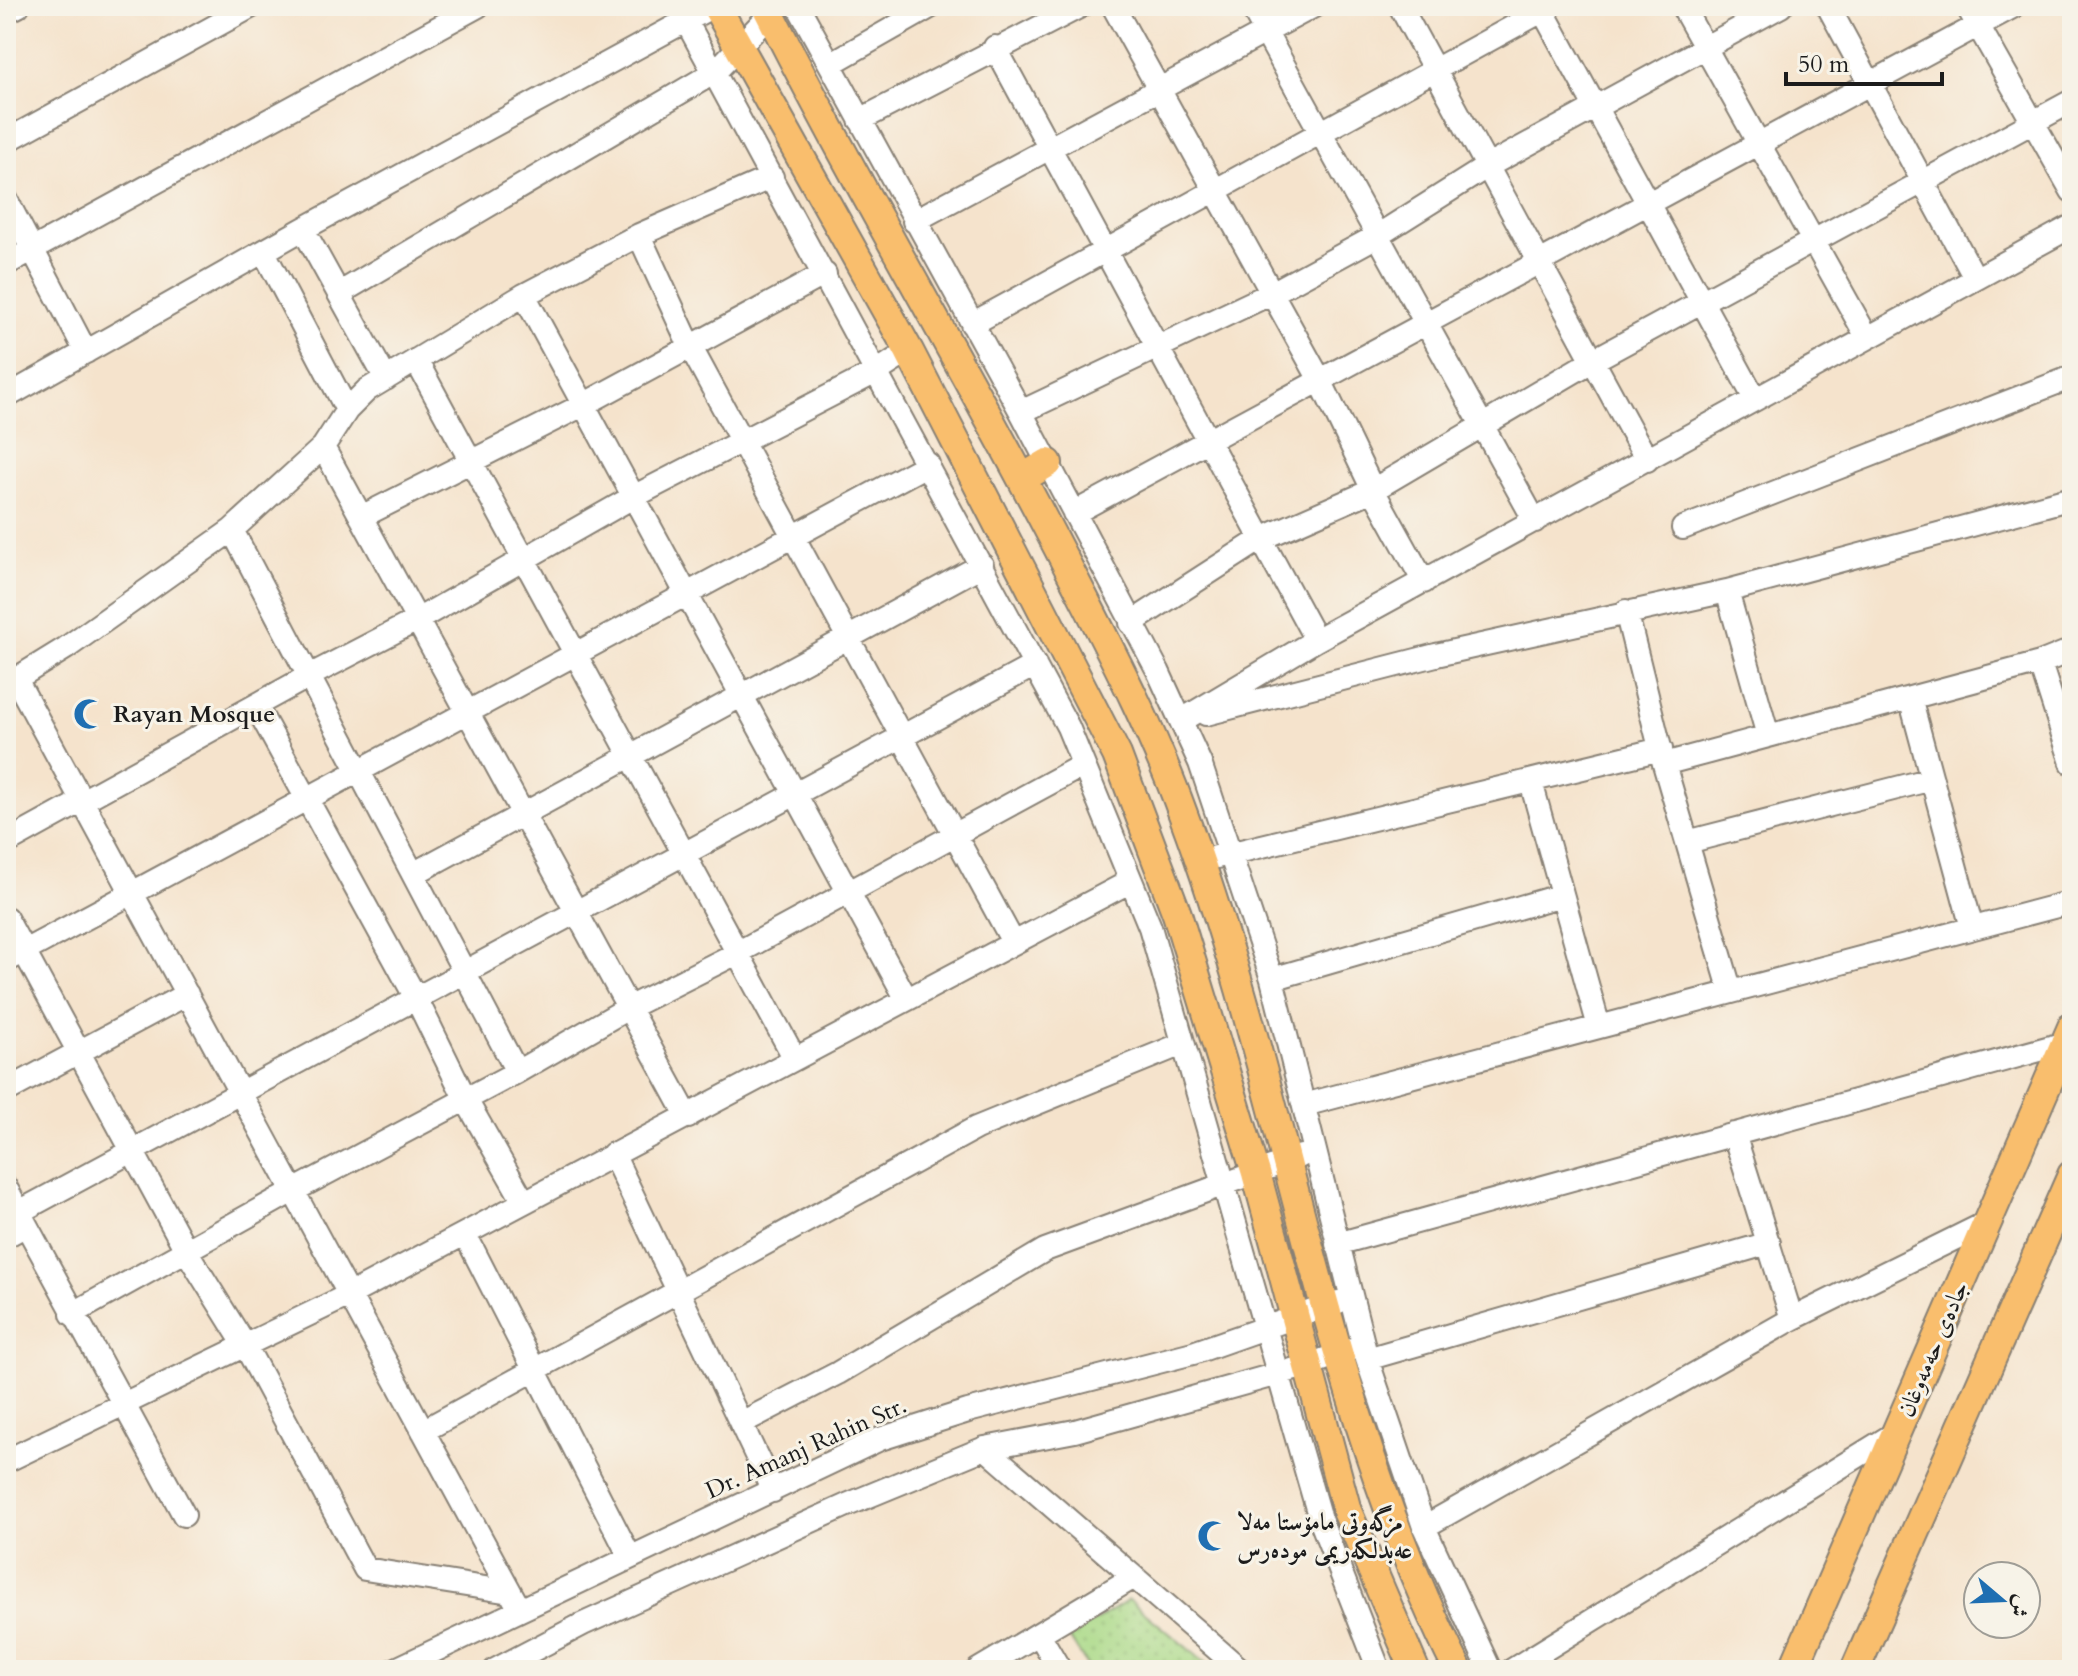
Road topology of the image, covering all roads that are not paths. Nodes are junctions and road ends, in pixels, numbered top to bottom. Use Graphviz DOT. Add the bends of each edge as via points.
graph roads {
  1 [pos="18,6"];
  2 [pos="252,6"];
  3 [pos="478,6"];
  4 [pos="714,6"];
  5 [pos="798,6"];
  6 [pos="932,6"];
  7 [pos="1081,6"];
  8 [pos="1113,6"];
  9 [pos="1251,6"];
  10 [pos="1314,6"];
  11 [pos="1400,6"];
  12 [pos="1682,6"];
  13 [pos="1781,6"];
  14 [pos="1828,6"];
  15 [pos="2014,6"];
  16 [pos="1544,8"];
  17 [pos="771,9"];
  18 [pos="6,12"];
  19 [pos="683,15"];
  20 [pos="1972,16"];
  21 [pos="1266,32"];
  22 [pos="995,47"];
  23 [pos="741,48"];
  24 [pos="1704,48"];
  25 [pos="830,64"];
  26 [pos="1434,70"];
  27 [pos="715,72"];
  28 [pos="1869,85"];
  29 [pos="1160,88"];
  30 [pos="2072,101"];
  31 [pos="1597,107"];
  32 [pos="860,120"];
  33 [pos="2033,121"];
  34 [pos="1321,132"];
  35 [pos="6,141"];
  36 [pos="1758,144"];
  37 [pos="1050,148"];
  38 [pos="1488,166"];
  39 [pos="772,177"];
  40 [pos="1922,180"];
  41 [pos="1218,190"];
  42 [pos="2072,191"];
  43 [pos="6,199"];
  44 [pos="1647,201"];
  45 [pos="914,221"];
  46 [pos="2072,226"];
  47 [pos="303,229"];
  48 [pos="639,235"];
  49 [pos="1377,236"];
  50 [pos="1812,241"];
  51 [pos="33,249"];
  52 [pos="1105,251"];
  53 [pos="265,254"];
  54 [pos="1540,262"];
  55 [pos="6,264"];
  56 [pos="825,274"];
  57 [pos="1975,278"];
  58 [pos="340,293"];
  59 [pos="1272,293"];
  60 [pos="524,295"];
  61 [pos="1700,302"];
  62 [pos="972,324"];
  63 [pos="1428,324"];
  64 [pos="1867,337"];
  65 [pos="690,346"];
  66 [pos="1158,348"];
  67 [pos="909,351"];
  68 [pos="86,352"];
  69 [pos="416,360"];
  70 [pos="1592,361"];
  71 [pos="878,371"];
  72 [pos="2072,377"];
  73 [pos="386,379"];
  74 [pos="1320,380"];
  75 [pos="6,397"];
  76 [pos="1755,399"];
  77 [pos="583,405"];
  78 [pos="347,410"];
  79 [pos="1021,412"];
  80 [pos="1483,423"];
  81 [pos="740,440"];
  82 [pos="1208,440"];
  83 [pos="323,447"];
  84 [pos="1647,460"];
  85 [pos="471,461"];
  86 [pos="1048,463"];
  87 [pos="928,464"];
  88 [pos="1023,478"];
  89 [pos="1373,490"];
  90 [pos="633,497"];
  91 [pos="2072,498"];
  92 [pos="1074,513"];
  93 [pos="361,517"];
  94 [pos="1535,521"];
  95 [pos="1683,528"];
  96 [pos="232,530"];
  97 [pos="793,537"];
  98 [pos="1261,539"];
  99 [pos="524,559"];
  100 [pos="982,565"];
  101 [pos="1424,582"];
  102 [pos="1727,591"];
  103 [pos="686,595"];
  104 [pos="1626,611"];
  105 [pos="417,620"];
  106 [pos="1131,623"];
  107 [pos="848,638"];
  108 [pos="1316,640"];
  109 [pos="2072,650"];
  110 [pos="576,654"];
  111 [pos="2040,663"];
  112 [pos="1035,665"];
  113 [pos="309,676"];
  114 [pos="11,682"];
  115 [pos="741,695"];
  116 [pos="1910,698"];
  117 [pos="256,706"];
  118 [pos="467,713"];
  119 [pos="1182,720"];
  120 [pos="1768,736"];
  121 [pos="901,737"];
  122 [pos="630,754"];
  123 [pos="1662,757"];
  124 [pos="2072,763"];
  125 [pos="1083,765"];
  126 [pos="359,771"];
  127 [pos="1932,779"];
  128 [pos="1531,782"];
  129 [pos="795,794"];
  130 [pos="306,799"];
  131 [pos="82,801"];
  132 [pos="522,813"];
  133 [pos="954,835"];
  134 [pos="1687,842"];
  135 [pos="6,843"];
  136 [pos="1231,852"];
  137 [pos="684,854"];
  138 [pos="1200,861"];
  139 [pos="413,874"];
  140 [pos="1131,881"];
  141 [pos="848,892"];
  142 [pos="132,893"];
  143 [pos="1562,895"];
  144 [pos="2072,902"];
  145 [pos="576,912"];
  146 [pos="6,918"];
  147 [pos="1972,928"];
  148 [pos="1013,942"];
  149 [pos="737,953"];
  150 [pos="15,956"];
  151 [pos="464,972"];
  152 [pos="1272,979"];
  153 [pos="1731,992"];
  154 [pos="187,994"];
  155 [pos="416,998"];
  156 [pos="906,998"];
  157 [pos="628,1008"];
  158 [pos="1599,1027"];
  159 [pos="2068,1035"];
  160 [pos="1182,1044"];
  161 [pos="79,1053"];
  162 [pos="794,1057"];
  163 [pos="517,1072"];
  164 [pos="6,1091"];
  165 [pos="240,1093"];
  166 [pos="466,1100"];
  167 [pos="1304,1105"];
  168 [pos="688,1117"];
  169 [pos="1734,1134"];
  170 [pos="133,1151"];
  171 [pos="1317,1151"];
  172 [pos="613,1154"];
  173 [pos="1288,1161"];
  174 [pos="1256,1173"];
  175 [pos="2072,1175"];
  176 [pos="1225,1184"];
  177 [pos="6,1188"];
  178 [pos="293,1191"];
  179 [pos="524,1202"];
  180 [pos="23,1219"];
  181 [pos="1988,1222"];
  182 [pos="465,1234"];
  183 [pos="6,1236"];
  184 [pos="1769,1243"];
  185 [pos="1337,1244"];
  186 [pos="187,1252"];
  187 [pos="679,1293"];
  188 [pos="349,1295"];
  189 [pos="1339,1301"];
  190 [pos="72,1314"];
  191 [pos="1294,1318"];
  192 [pos="1792,1319"];
  193 [pos="1265,1329"];
  194 [pos="246,1347"];
  195 [pos="1357,1353"];
  196 [pos="1306,1366"];
  197 [pos="535,1371"];
  198 [pos="1277,1374"];
  199 [pos="123,1406"];
  200 [pos="741,1423"];
  201 [pos="423,1431"];
  202 [pos="1897,1432"];
  203 [pos="985,1448"];
  204 [pos="6,1461"];
  205 [pos="773,1491"];
  206 [pos="184,1515"];
  207 [pos="1424,1527"];
  208 [pos="630,1557"];
  209 [pos="1134,1577"];
  210 [pos="514,1600"];
  211 [pos="1039,1634"];
  212 [pos="1790,1667"];
  213 [pos="394,1670"];
  214 [pos="495,1670"];
  215 [pos="978,1670"];
  216 [pos="1060,1670"];
  217 [pos="1241,1670"];
  218 [pos="1379,1670"];
  219 [pos="1415,1670"];
  220 [pos="1458,1670"];
  221 [pos="1490,1670"];
  222 [pos="1512,1670"];
  223 [pos="1855,1670"];
  1 -- 18 [label="street"];
  2 -- 35 [label="street"];
  3 -- 51 [label="street"];
  4 -- 19 [label="street"];
  4 -- 23 [label="main road"];
  5 -- 25 [label="street"];
  6 -- 25 [label="street"];
  7 -- 22 [label="street"];
  8 -- 29 [label="street"];
  9 -- 21 [label="street"];
  10 -- 21 [label="street"];
  11 -- 26 [label="street"];
  12 -- 24 [label="street"];
  13 -- 24 [label="street"];
  14 -- 28 [label="street"];
  15 -- 20 [label="street"];
  16 -- 26 [label="street"];
  16 -- 31 [label="street"];
  17 -- 23 [label="street"];
  17 -- 88 [label="main road"];
  19 -- 27 [label="street"];
  19 -- 47 [label="street"];
  20 -- 28 [label="street"];
  20 -- 33 [label="street"];
  21 -- 29 [label="street"];
  21 -- 34 [label="street"];
  22 -- 32 [label="street"];
  22 -- 37 [label="street"];
  23 -- 27 [label="street"];
  23 -- 67 [label="main road"];
  24 -- 31 [label="street"];
  24 -- 36 [label="street"];
  25 -- 32 [label="street"];
  26 -- 34 [label="street"];
  26 -- 38 [label="street"];
  27 -- 39 [label="street"];
  27 -- 58 [label="street"];
  28 -- 36 [label="street"];
  28 -- 40 [label="street"];
  29 -- 37 [label="street"];
  29 -- 41 [label="street"];
  30 -- 33 [label="street"];
  31 -- 38 [label="street"];
  31 -- 44 [label="street"];
  32 -- 45 [label="street"];
  33 -- 40 [label="street"];
  33 -- 42 [label="street"];
  34 -- 41 [label="street"];
  34 -- 49 [label="street"];
  36 -- 44 [label="street"];
  36 -- 50 [label="street"];
  37 -- 45 [label="street"];
  37 -- 52 [label="street"];
  38 -- 49 [label="street"];
  38 -- 54 [label="street"];
  39 -- 48 [label="street"];
  39 -- 56 [label="street"];
  40 -- 50 [label="street"];
  40 -- 57 [label="street"];
  41 -- 52 [label="street"];
  41 -- 59 [label="street"];
  43 -- 51 [label="street"];
  44 -- 54 [label="street"];
  44 -- 61 [label="street"];
  45 -- 62 [label="street"];
  46 -- 57 [label="street"];
  47 -- 53 [label="street"];
  47 -- 58 [label="street"];
  48 -- 60 [label="street"];
  48 -- 65 [label="street"];
  49 -- 59 [label="street"];
  49 -- 63 [label="street"];
  50 -- 61 [label="street"];
  50 -- 64 [label="street"];
  51 -- 55 [label="street"];
  51 -- 68 [label="street"];
  52 -- 62 [label="street"];
  52 -- 66 [label="street"];
  53 -- 68 [label="street"];
  53 -- 78 [label="street"];
  54 -- 63 [label="street"];
  54 -- 70 [label="street"];
  56 -- 65 [label="street"];
  56 -- 71 [label="street"];
  57 -- 64 [label="street"];
  58 -- 73 [label="street"];
  59 -- 66 [label="street"];
  59 -- 74 [label="street"];
  60 -- 69 [label="street"];
  60 -- 77 [label="street"];
  61 -- 70 [label="street"];
  61 -- 76 [label="street"];
  62 -- 79 [label="street"];
  63 -- 74 [label="street"];
  63 -- 80 [label="street"];
  64 -- 76 [label="street"];
  65 -- 77 [label="street"];
  65 -- 81 [label="street"];
  66 -- 79 [label="street"];
  66 -- 82 [label="street"];
  67 -- 71 [label="street"];
  67 -- 174 [label="main road" via="1117,755 1177,914"];
  68 -- 75 [label="street"];
  69 -- 73 [label="street"];
  69 -- 85 [label="street"];
  70 -- 80 [label="street"];
  70 -- 84 [label="street"];
  71 -- 81 [label="street"];
  71 -- 87 [label="street"];
  72 -- 95 [label="street"];
  73 -- 78 [label="street"];
  74 -- 82 [label="street"];
  74 -- 89 [label="street"];
  76 -- 84 [label="street"];
  77 -- 85 [label="street"];
  77 -- 90 [label="street"];
  78 -- 83 [label="street"];
  79 -- 86 [label="street"];
  80 -- 89 [label="street"];
  80 -- 94 [label="street"];
  81 -- 90 [label="street"];
  81 -- 97 [label="street"];
  82 -- 92 [label="street"];
  82 -- 98 [label="street"];
  83 -- 93 [label="street"];
  83 -- 96 [label="street"];
  84 -- 94 [label="street"];
  85 -- 93 [label="street"];
  85 -- 99 [label="street"];
  86 -- 88 [label="main road"];
  86 -- 92 [label="street"];
  87 -- 97 [label="street"];
  87 -- 100 [label="street"];
  88 -- 138 [label="main road" via="1150,731"];
  89 -- 98 [label="street"];
  89 -- 101 [label="street"];
  90 -- 99 [label="street"];
  90 -- 103 [label="street"];
  91 -- 102 [label="street"];
  92 -- 106 [label="street"];
  93 -- 105 [label="street"];
  94 -- 101 [label="street"];
  96 -- 113 [label="street"];
  96 -- 114 [label="street"];
  97 -- 103 [label="street"];
  97 -- 107 [label="street"];
  98 -- 106 [label="street"];
  98 -- 108 [label="street"];
  99 -- 105 [label="street"];
  99 -- 110 [label="street"];
  100 -- 107 [label="street"];
  100 -- 112 [label="street"];
  101 -- 108 [label="street"];
  102 -- 104 [label="street"];
  102 -- 120 [label="street"];
  103 -- 110 [label="street"];
  103 -- 115 [label="street"];
  104 -- 119 [label="street"];
  104 -- 123 [label="street"];
  105 -- 113 [label="street"];
  105 -- 118 [label="street"];
  106 -- 119 [label="street"];
  107 -- 115 [label="street"];
  107 -- 121 [label="street"];
  108 -- 119 [label="street"];
  109 -- 111 [label="street"];
  110 -- 118 [label="street"];
  110 -- 122 [label="street"];
  111 -- 116 [label="street"];
  111 -- 124 [label="street"];
  112 -- 121 [label="street"];
  112 -- 125 [label="street"];
  113 -- 117 [label="street"];
  113 -- 126 [label="street"];
  114 -- 131 [label="street"];
  115 -- 122 [label="street"];
  115 -- 129 [label="street"];
  116 -- 120 [label="street"];
  116 -- 127 [label="street"];
  117 -- 130 [label="street"];
  117 -- 131 [label="street"];
  118 -- 126 [label="street"];
  118 -- 132 [label="street"];
  119 -- 136 [label="street"];
  120 -- 123 [label="street"];
  121 -- 129 [label="street"];
  121 -- 133 [label="street"];
  122 -- 132 [label="street"];
  122 -- 137 [label="street"];
  123 -- 128 [label="street"];
  123 -- 134 [label="street"];
  125 -- 133 [label="street"];
  125 -- 140 [label="street"];
  126 -- 130 [label="street"];
  126 -- 139 [label="street"];
  127 -- 134 [label="street"];
  127 -- 147 [label="street"];
  128 -- 136 [label="street"];
  128 -- 143 [label="street"];
  129 -- 137 [label="street"];
  129 -- 141 [label="street"];
  130 -- 142 [label="street"];
  130 -- 155 [label="street"];
  131 -- 135 [label="street"];
  131 -- 142 [label="street"];
  132 -- 139 [label="street"];
  132 -- 145 [label="street"];
  133 -- 141 [label="street"];
  133 -- 148 [label="street"];
  134 -- 153 [label="street"];
  136 -- 138 [label="street"];
  136 -- 152 [label="street"];
  137 -- 145 [label="street"];
  137 -- 149 [label="street"];
  138 -- 173 [label="main road"];
  139 -- 151 [label="street"];
  140 -- 148 [label="street"];
  140 -- 160 [label="street" via="1150,927"];
  141 -- 149 [label="street"];
  141 -- 156 [label="street"];
  142 -- 150 [label="street"];
  142 -- 154 [label="street"];
  143 -- 152 [label="street"];
  143 -- 158 [label="street"];
  144 -- 147 [label="street"];
  145 -- 151 [label="street"];
  145 -- 157 [label="street"];
  146 -- 150 [label="street"];
  147 -- 153 [label="street"];
  148 -- 156 [label="street"];
  149 -- 157 [label="street"];
  149 -- 162 [label="street"];
  150 -- 161 [label="street"];
  151 -- 155 [label="street"];
  151 -- 163 [label="street"];
  152 -- 167 [label="street"];
  153 -- 158 [label="street"];
  154 -- 161 [label="street"];
  154 -- 165 [label="street"];
  155 -- 165 [label="street"];
  155 -- 166 [label="street"];
  156 -- 162 [label="street"];
  157 -- 163 [label="street"];
  157 -- 168 [label="street"];
  158 -- 167 [label="street"];
  159 -- 169 [label="street"];
  159 -- 181 [label="main road, جادەی حەمەوغان"];
  160 -- 176 [label="street"];
  160 -- 187 [label="street" via="976,1128"];
  161 -- 164 [label="street"];
  161 -- 170 [label="street"];
  162 -- 168 [label="street"];
  163 -- 166 [label="street"];
  165 -- 170 [label="street"];
  165 -- 178 [label="street"];
  166 -- 178 [label="street"];
  166 -- 179 [label="street"];
  167 -- 171 [label="street"];
  168 -- 172 [label="street"];
  169 -- 184 [label="street"];
  169 -- 185 [label="street"];
  170 -- 180 [label="street"];
  170 -- 186 [label="street"];
  171 -- 173 [label="street"];
  171 -- 185 [label="street"];
  172 -- 179 [label="street"];
  172 -- 187 [label="street"];
  173 -- 174 [label="street"];
  173 -- 189 [label="main road"];
  174 -- 176 [label="street"];
  174 -- 191 [label="main road"];
  175 -- 223 [label="main road"];
  176 -- 193 [label="street"];
  176 -- 200 [label="street" via="1045,1250 838,1373"];
  177 -- 180 [label="street"];
  178 -- 186 [label="street"];
  178 -- 188 [label="street"];
  179 -- 182 [label="street"];
  180 -- 183 [label="street"];
  180 -- 190 [label="street"];
  181 -- 192 [label="street"];
  181 -- 202 [label="main road, جادەی حەمەوغان"];
  182 -- 188 [label="street"];
  182 -- 197 [label="street"];
  184 -- 192 [label="street"];
  184 -- 195 [label="street"];
  185 -- 189 [label="street"];
  186 -- 190 [label="street"];
  186 -- 194 [label="street"];
  187 -- 197 [label="street"];
  187 -- 200 [label="street"];
  188 -- 194 [label="street"];
  188 -- 201 [label="street"];
  189 -- 191 [label="street, Dr. Amanj Rahin Str."];
  189 -- 195 [label="main road"];
  190 -- 199 [label="street"];
  191 -- 193 [label="street, Dr. Amanj Rahin Str."];
  191 -- 196 [label="main road"];
  192 -- 207 [label="street"];
  193 -- 198 [label="street"];
  193 -- 205 [label="street, Dr. Amanj Rahin Str." via="902,1431"];
  194 -- 199 [label="street"];
  194 -- 210 [label="street" via="365,1569"];
  195 -- 196 [label="street"];
  195 -- 207 [label="street"];
  195 -- 220 [label="main road" via="1384,1499"];
  196 -- 198 [label="street"];
  196 -- 219 [label="main road" via="1347,1511"];
  197 -- 201 [label="street"];
  197 -- 208 [label="street"];
  198 -- 203 [label="street" via="1075,1431"];
  198 -- 218 [label="street" via="1338,1572"];
  199 -- 204 [label="street"];
  199 -- 206 [label="street"];
  200 -- 205 [label="street"];
  201 -- 210 [label="street"];
  202 -- 212 [label="main road, جادەی حەمەوغان"];
  202 -- 222 [label="street"];
  203 -- 209 [label="street"];
  203 -- 214 [label="street" via="597,1618"];
  205 -- 208 [label="street, Dr. Amanj Rahin Str."];
  207 -- 221 [label="street"];
  208 -- 210 [label="street, Dr. Amanj Rahin Str."];
  209 -- 211 [label="street"];
  209 -- 217 [label="street"];
  210 -- 213 [label="street, Dr. Amanj Rahin Str."];
  211 -- 215 [label="street"];
  211 -- 216 [label="street"];
}
